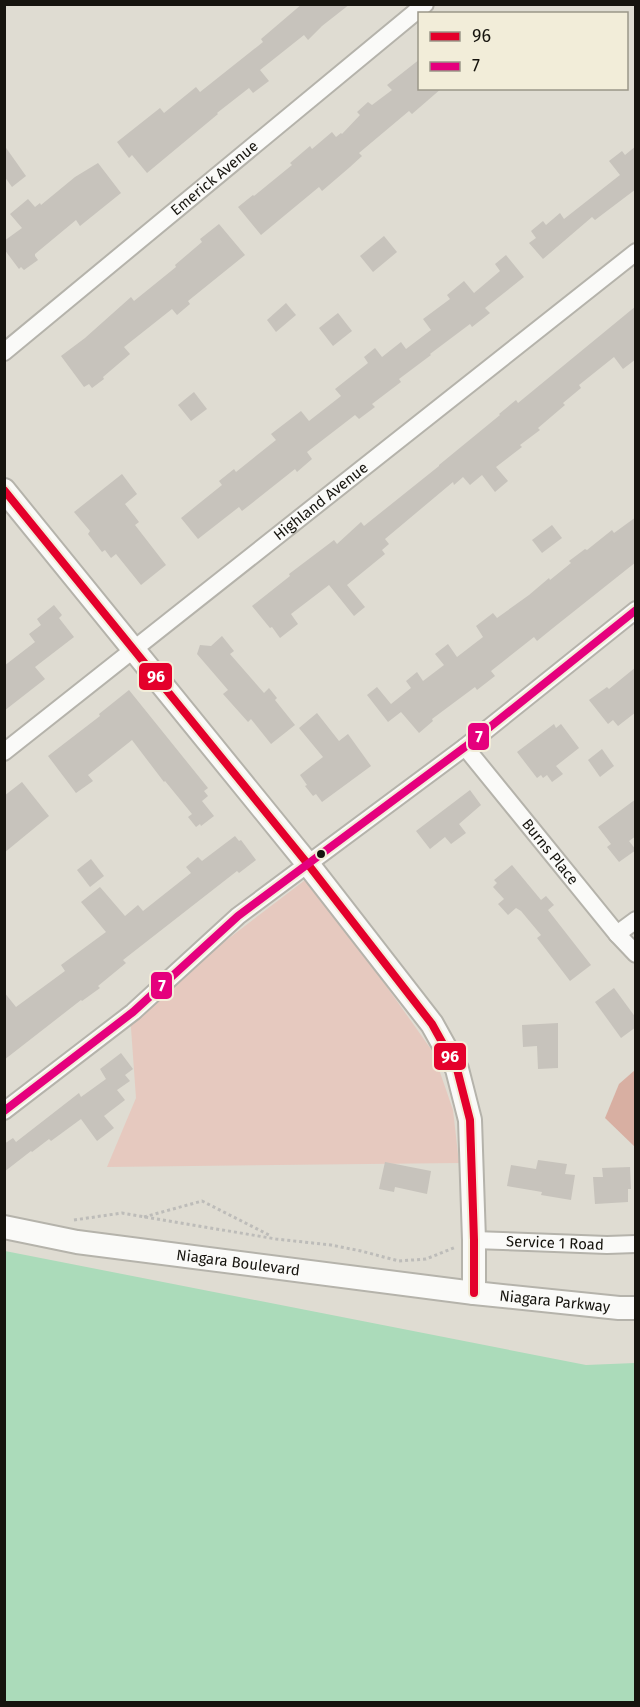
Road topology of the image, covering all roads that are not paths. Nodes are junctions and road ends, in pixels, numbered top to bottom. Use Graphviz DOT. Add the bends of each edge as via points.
graph roads {
  1 [pos="425,4"];
  2 [pos="636,252"];
  3 [pos="4,352"];
  4 [pos="4,490"];
  5 [pos="636,610"];
  6 [pos="132,650"];
  7 [pos="465,747"];
  8 [pos="4,752"];
  9 [pos="307,863"];
  10 [pos="636,920"];
  11 [pos="617,934"];
  12 [pos="636,954"];
  13 [pos="4,1111"];
  14 [pos="4,1227"];
  15 [pos="474,1240"];
  16 [pos="636,1244"];
  17 [pos="474,1293"];
  18 [pos="636,1308"];
  1 -- 3 [label="street, Emerick Avenue"];
  2 -- 6 [label="street, Highland Avenue"];
  4 -- 6 [label="main road"];
  5 -- 7 [label="street"];
  6 -- 8 [label="street, Highland Avenue"];
  6 -- 9 [label="main road"];
  7 -- 9 [label="street"];
  7 -- 11 [label="street, Burns Place"];
  9 -- 13 [label="street" via="238,916 133,1012"];
  9 -- 15 [label="main road" via="432,1024 457,1069 470,1120"];
  10 -- 11 [label="street"];
  11 -- 12 [label="street, Burns Place"];
  14 -- 17 [label="main road, Niagara Boulevard" via="77,1242"];
  15 -- 16 [label="street, Service 1 Road"];
  15 -- 17 [label="main road"];
  17 -- 18 [label="main road, Niagara Parkway"];
}
